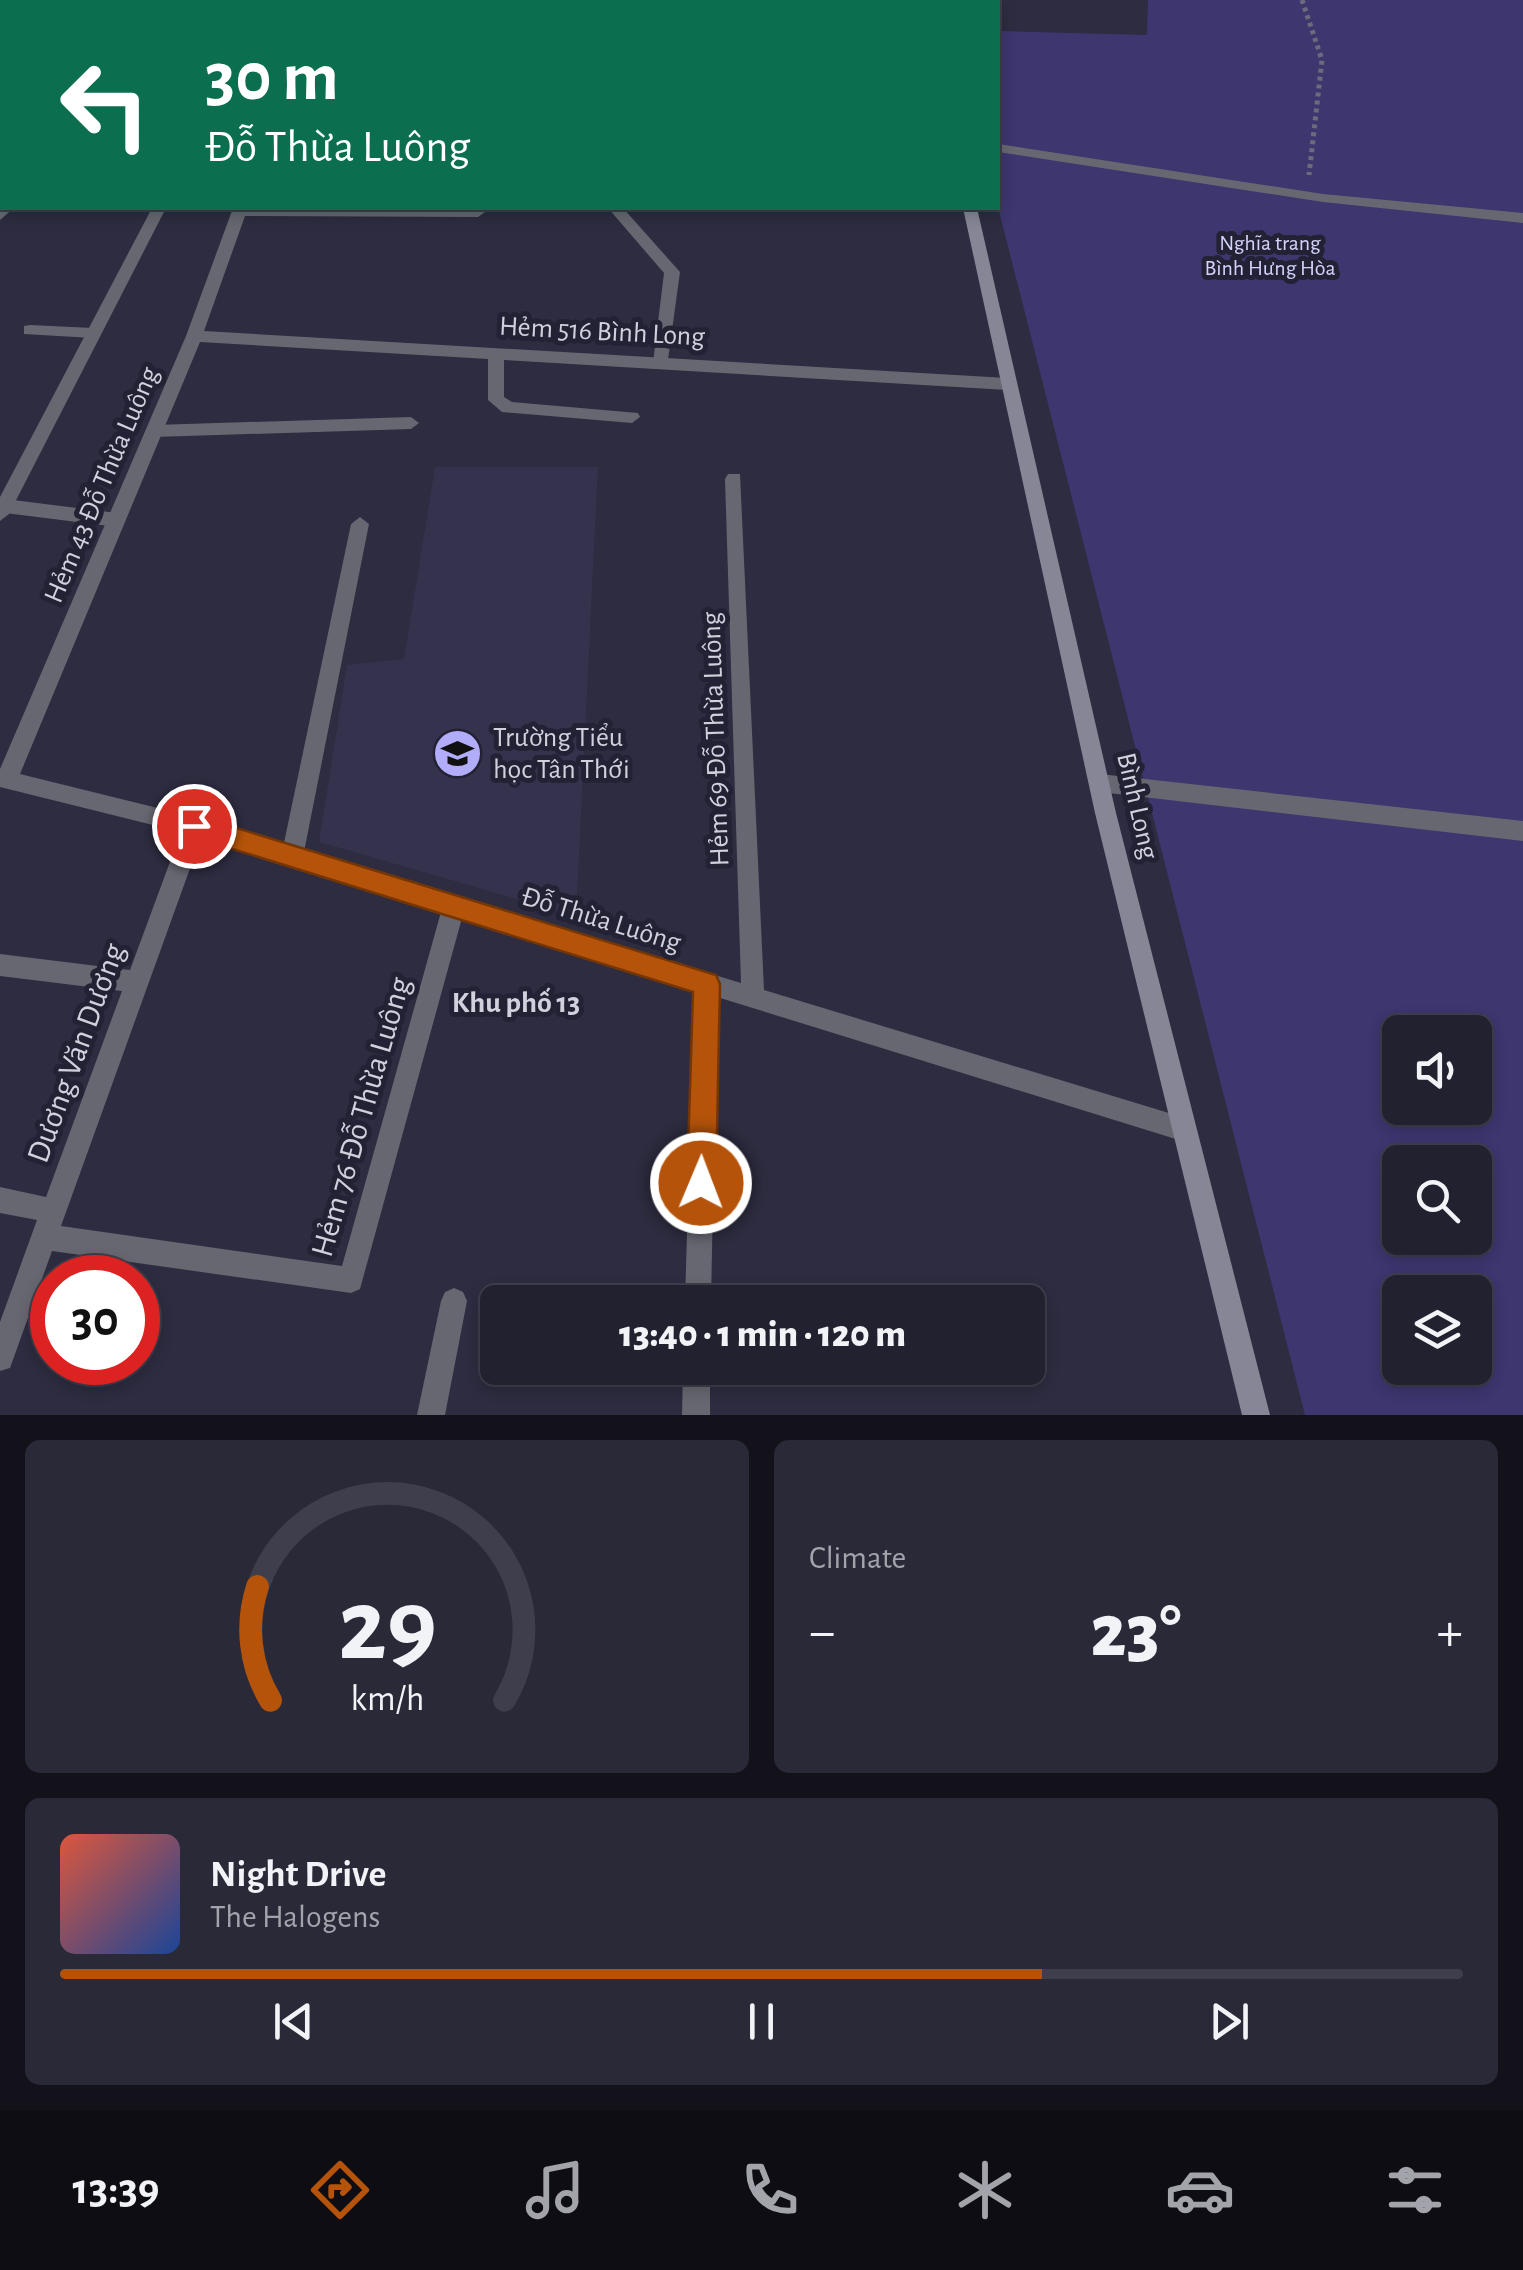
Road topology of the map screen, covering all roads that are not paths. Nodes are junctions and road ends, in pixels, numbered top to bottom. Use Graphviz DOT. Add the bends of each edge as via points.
graph roads {
  1 [pos="1000,148"];
  2 [pos="157,210"];
  3 [pos="239,210"];
  4 [pos="319,210"];
  5 [pos="616,210"];
  6 [pos="970,210"];
  7 [pos="478,212"];
  8 [pos="1523,218"];
  9 [pos="30,330"];
  10 [pos="93,333"];
  11 [pos="194,336"];
  12 [pos="496,352"];
  13 [pos="661,363"];
  14 [pos="1007,384"];
  15 [pos="632,417"];
  16 [pos="411,424"];
  17 [pos="154,431"];
  18 [pos="734,480"];
  19 [pos="4,502"];
  20 [pos="117,520"];
  21 [pos="360,524"];
  22 [pos="4,779"];
  23 [pos="1100,782"];
  24 [pos="194,826"];
  25 [pos="1523,832"];
  26 [pos="292,857"];
  27 [pos="454,906"];
  28 [pos="0,965"];
  29 [pos="136,982"];
  30 [pos="706,984"];
  31 [pos="753,998"];
  32 [pos="1182,1129"];
  33 [pos="0,1200"];
  34 [pos="54,1210"];
  35 [pos="44,1237"];
  36 [pos="698,1285"];
  37 [pos="454,1301"];
  38 [pos="0,1358"];
  39 [pos="697,1385"];
  40 [pos="430,1415"];
  41 [pos="696,1415"];
  42 [pos="1256,1415"];
  1 -- 8 [label="street" via="1307,196"];
  2 -- 10 [label="street"];
  3 -- 11 [label="street, Hẻm 43 Đỗ Thừa Luông"];
  4 -- 7 [label="street"];
  5 -- 13 [label="street" via="672,272"];
  6 -- 14 [label="main road, Bình Long"];
  9 -- 10 [label="street"];
  10 -- 19 [label="street"];
  11 -- 12 [label="street, Hẻm 516 Bình Long"];
  11 -- 17 [label="street, Hẻm 43 Đỗ Thừa Luông"];
  12 -- 13 [label="street, Hẻm 516 Bình Long"];
  12 -- 15 [label="street" via="496,400 508,408"];
  13 -- 14 [label="street, Hẻm 516 Bình Long"];
  14 -- 23 [label="main road, Bình Long"];
  16 -- 17 [label="street"];
  17 -- 20 [label="street, Hẻm 43 Đỗ Thừa Luông"];
  18 -- 31 [label="street, Hẻm 69 Đỗ Thừa Luông"];
  19 -- 20 [label="street"];
  20 -- 22 [label="street, Hẻm 43 Đỗ Thừa Luông"];
  21 -- 26 [label="street"];
  22 -- 24 [label="street, Đỗ Thừa Luông"];
  23 -- 25 [label="street"];
  23 -- 32 [label="main road, Bình Long"];
  24 -- 26 [label="street, Đỗ Thừa Luông"];
  24 -- 29 [label="street, Dương Văn Dương"];
  26 -- 27 [label="street, Đỗ Thừa Luông"];
  27 -- 30 [label="street, Đỗ Thừa Luông"];
  27 -- 35 [label="street, Hẻm 76 Đỗ Thừa Luông" via="351,1280"];
  28 -- 29 [label="street"];
  29 -- 34 [label="street, Dương Văn Dương"];
  30 -- 31 [label="street, Đỗ Thừa Luông"];
  30 -- 36 [label="street"];
  31 -- 32 [label="street, Đỗ Thừa Luông"];
  32 -- 42 [label="main road, Bình Long"];
  33 -- 34 [label="street"];
  34 -- 35 [label="street, Dương Văn Dương"];
  35 -- 38 [label="street, Dương Văn Dương"];
  37 -- 40 [label="street"];
  39 -- 41 [label="street"];
}
